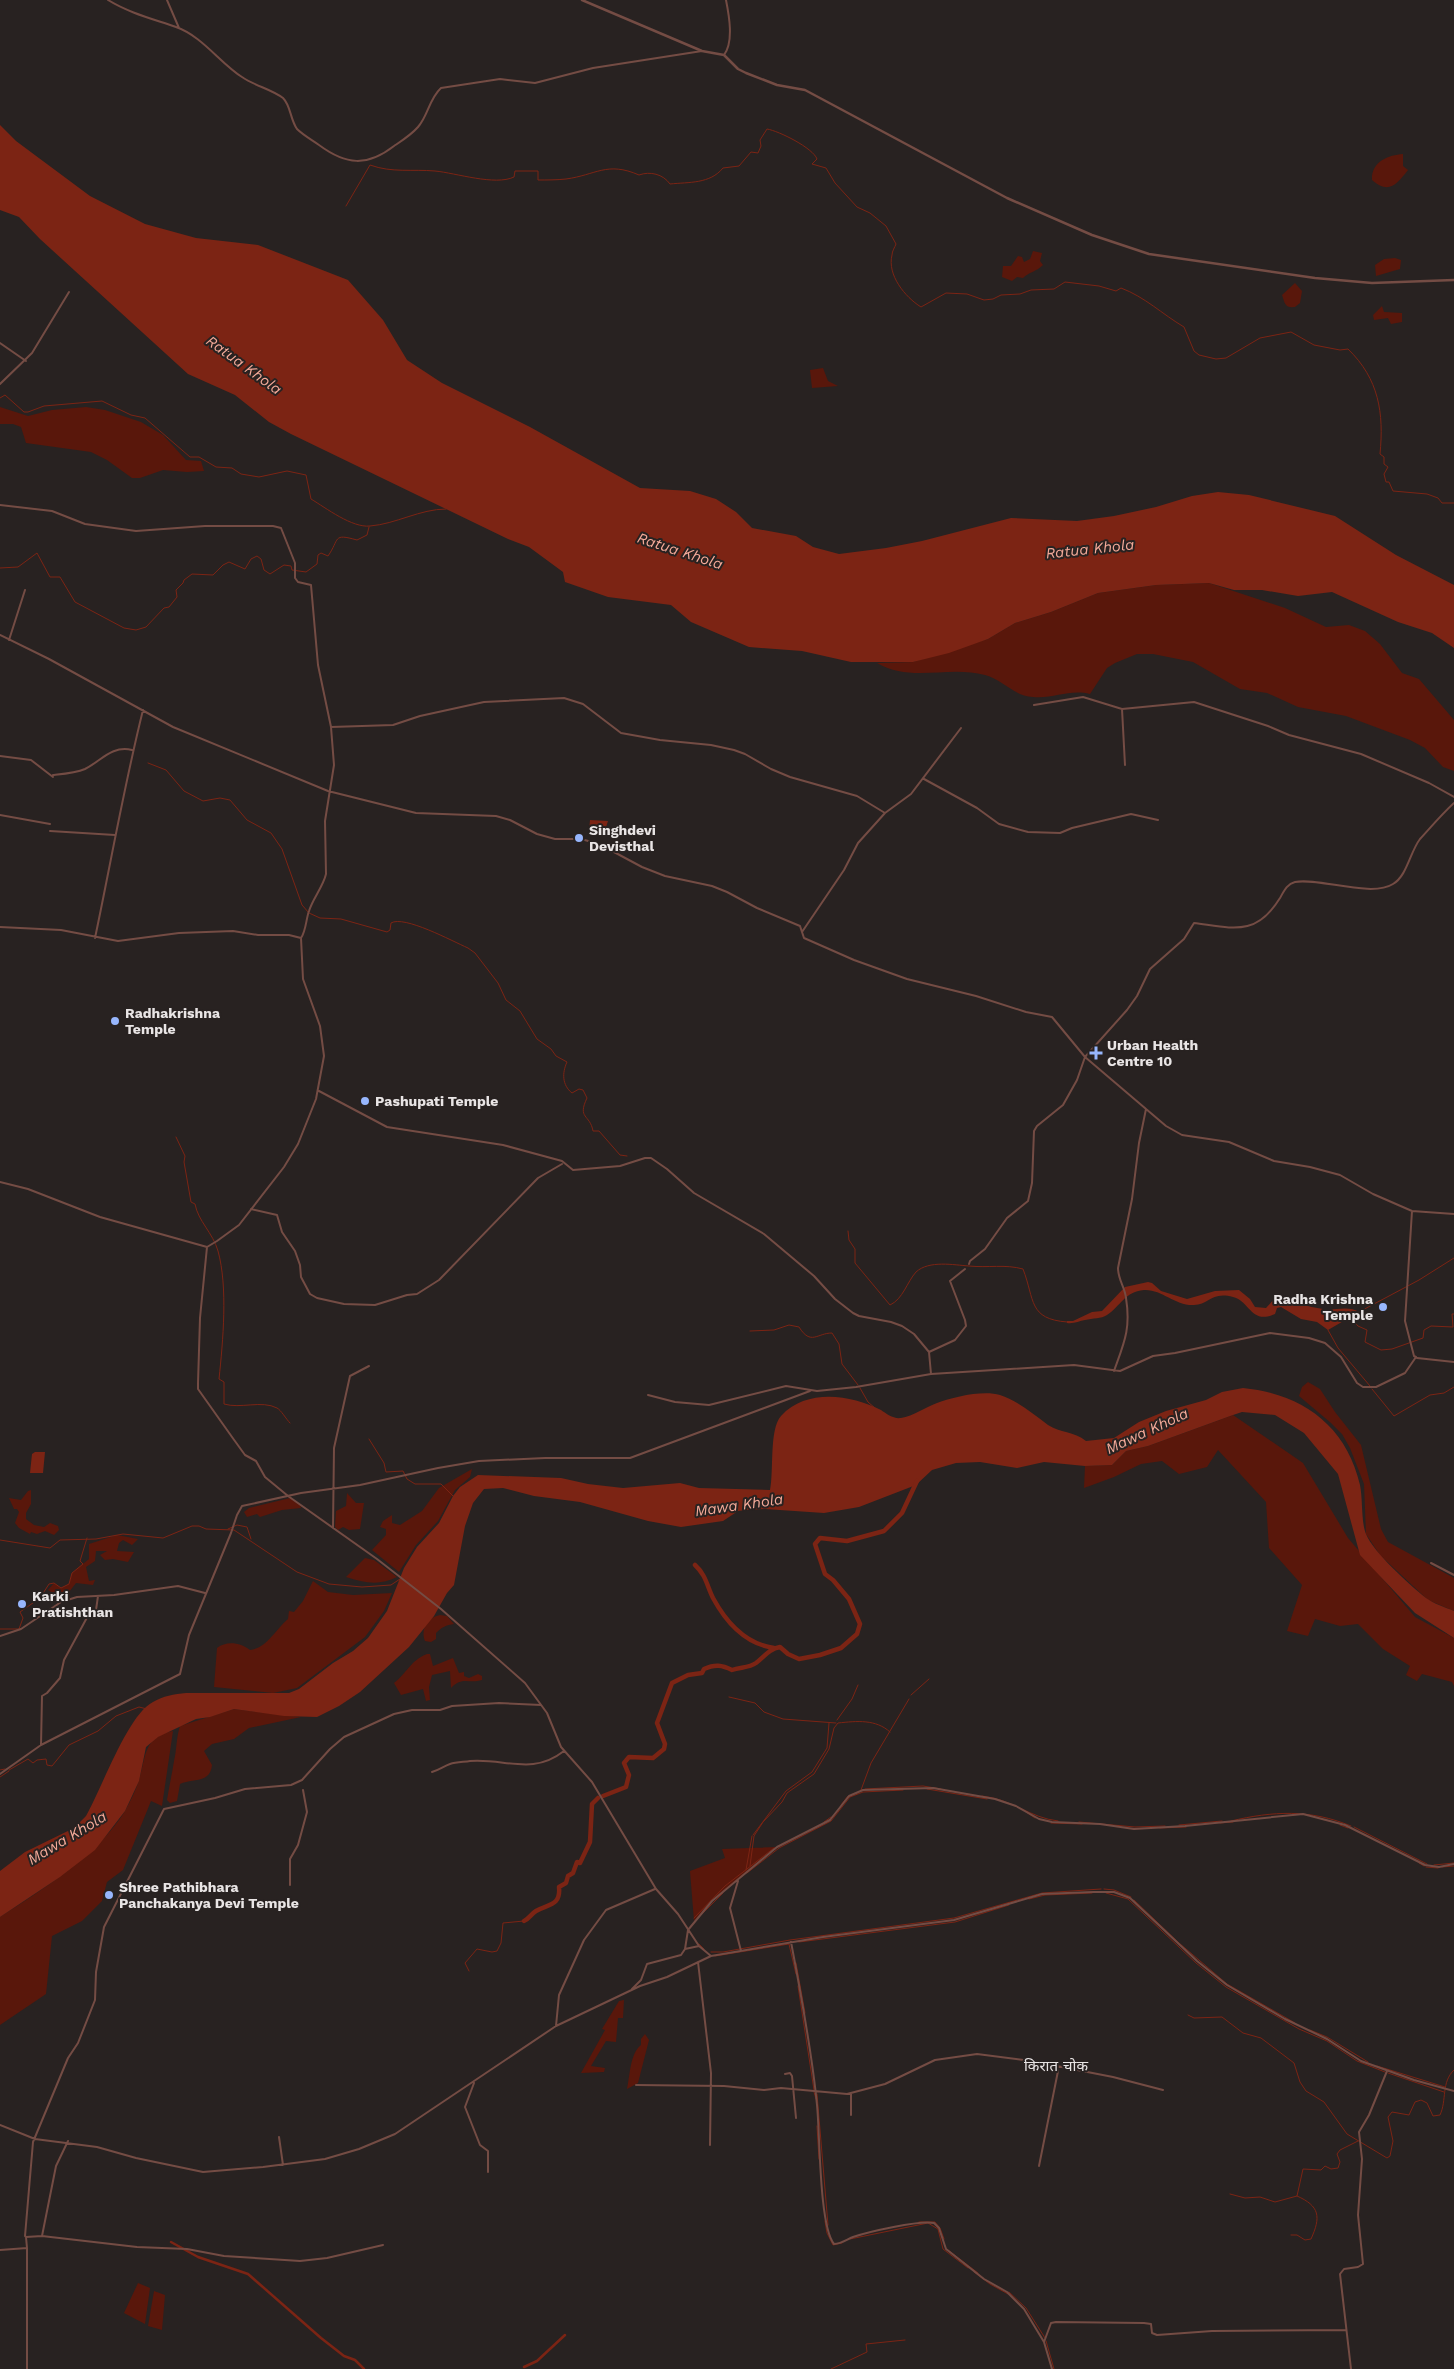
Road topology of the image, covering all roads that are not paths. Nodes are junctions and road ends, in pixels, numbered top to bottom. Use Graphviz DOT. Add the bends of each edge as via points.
graph roads {
  1 [pos="108,0"];
  2 [pos="167,0"];
  3 [pos="582,0"];
  4 [pos="593,0"];
  5 [pos="726,0"];
  6 [pos="590,4"];
  7 [pos="179,28"];
  8 [pos="702,51"];
  9 [pos="724,55"];
  10 [pos="1454,280"];
  11 [pos="69,292"];
  12 [pos="0,343"];
  13 [pos="26,362"];
  14 [pos="0,384"];
  15 [pos="0,505"];
  16 [pos="25,590"];
  17 [pos="0,635"];
  18 [pos="9,640"];
  19 [pos="1034,705"];
  20 [pos="1122,709"];
  21 [pos="143,710"];
  22 [pos="331,727"];
  23 [pos="960,728"];
  24 [pos="132,750"];
  25 [pos="0,756"];
  26 [pos="1125,765"];
  27 [pos="923,779"];
  28 [pos="330,792"];
  29 [pos="1454,797"];
  30 [pos="1454,803"];
  31 [pos="885,813"];
  32 [pos="0,815"];
  33 [pos="1158,820"];
  34 [pos="50,824"];
  35 [pos="50,831"];
  36 [pos="116,835"];
  37 [pos="0,927"];
  38 [pos="802,932"];
  39 [pos="95,938"];
  40 [pos="301,938"];
  41 [pos="1085,1057"];
  42 [pos="318,1091"];
  43 [pos="1146,1109"];
  44 [pos="563,1164"];
  45 [pos="0,1182"];
  46 [pos="251,1209"];
  47 [pos="1412,1211"];
  48 [pos="1454,1214"];
  49 [pos="207,1247"];
  50 [pos="969,1264"];
  51 [pos="965,1269"];
  52 [pos="929,1352"];
  53 [pos="1416,1357"];
  54 [pos="1454,1362"];
  55 [pos="369,1366"];
  56 [pos="1114,1371"];
  57 [pos="931,1374"];
  58 [pos="810,1391"];
  59 [pos="648,1395"];
  60 [pos="334,1489"];
  61 [pos="288,1496"];
  62 [pos="333,1528"];
  63 [pos="1431,1564"];
  64 [pos="1454,1575"];
  65 [pos="206,1593"];
  66 [pos="98,1595"];
  67 [pos="0,1636"];
  68 [pos="541,1705"];
  69 [pos="41,1745"];
  70 [pos="564,1751"];
  71 [pos="432,1772"];
  72 [pos="0,1774"];
  73 [pos="303,1790"];
  74 [pos="1454,1864"];
  75 [pos="738,1881"];
  76 [pos="290,1885"];
  77 [pos="656,1889"];
  78 [pos="688,1930"];
  79 [pos="791,1942"];
  80 [pos="699,1946"];
  81 [pos="685,1950"];
  82 [pos="742,1951"];
  83 [pos="711,1956"];
  84 [pos="698,1962"];
  85 [pos="631,1990"];
  86 [pos="556,2026"];
  87 [pos="1056,2066"];
  88 [pos="1387,2071"];
  89 [pos="785,2074"];
  90 [pos="475,2082"];
  91 [pos="636,2085"];
  92 [pos="711,2085"];
  93 [pos="792,2089"];
  94 [pos="1163,2090"];
  95 [pos="1454,2091"];
  96 [pos="815,2092"];
  97 [pos="851,2093"];
  98 [pos="851,2115"];
  99 [pos="796,2118"];
  100 [pos="0,2125"];
  101 [pos="279,2137"];
  102 [pos="35,2138"];
  103 [pos="68,2141"];
  104 [pos="710,2145"];
  105 [pos="283,2165"];
  106 [pos="1039,2166"];
  107 [pos="488,2172"];
  108 [pos="42,2236"];
  109 [pos="26,2237"];
  110 [pos="383,2245"];
  111 [pos="27,2248"];
  112 [pos="0,2250"];
  113 [pos="1346,2330"];
  114 [pos="1044,2342"];
  115 [pos="26,2369"];
  116 [pos="1052,2369"];
  117 [pos="1351,2369"];
  1 -- 7 [label="street" via="148,19"];
  2 -- 7 [label="street"];
  3 -- 6 [label="street"];
  4 -- 6 [label="street"];
  5 -- 9 [label="street" via="729,35"];
  6 -- 8 [label="street"];
  7 -- 8 [label="street" via="240,76 283,98 294,124 306,136 338,157 365,162 380,157 416,130 441,88 500,78 535,83 593,68"];
  8 -- 9 [label="street"];
  9 -- 10 [label="street" via="738,69 778,85 806,90 1007,198 1092,235 1149,254 1372,283"];
  11 -- 13 [label="street"];
  12 -- 13 [label="street"];
  13 -- 14 [label="street"];
  15 -- 22 [label="street" via="52,512 84,524 136,531 205,526 281,528 295,578 311,585 318,665"];
  16 -- 18 [label="street"];
  17 -- 18 [label="street"];
  18 -- 21 [label="street"];
  19 -- 20 [label="street" via="1083,697"];
  20 -- 26 [label="street"];
  20 -- 29 [label="street" via="1177,703 1201,704 1302,739 1362,754"];
  21 -- 24 [label="street"];
  21 -- 28 [label="street" via="173,727"];
  22 -- 28 [label="street" via="334,768"];
  22 -- 31 [label="street" via="393,725 484,702 564,698 583,704 621,733 739,752 790,777 857,796"];
  23 -- 27 [label="street"];
  24 -- 25 [label="street" via="118,749 85,769 53,776 31,760"];
  24 -- 36 [label="street"];
  27 -- 31 [label="street" via="911,794"];
  27 -- 33 [label="street" via="977,808 999,824 1028,832 1060,833 1131,814"];
  28 -- 38 [label="street" via="416,813 496,816 555,839 581,839 599,844 665,876 727,892 797,924"];
  28 -- 40 [label="street" via="325,821 326,874 309,909"];
  30 -- 41 [label="street" via="1420,840 1394,884 1381,888 1358,888 1296,882 1285,888 1266,916 1246,928 1194,923 1184,940 1150,969 1137,996 1118,1022"];
  31 -- 38 [label="street" via="858,843 844,870"];
  32 -- 34 [label="street"];
  35 -- 36 [label="street"];
  36 -- 39 [label="street"];
  37 -- 39 [label="street" via="61,930"];
  38 -- 41 [label="street" via="804,938 907,979 1052,1017"];
  39 -- 40 [label="street" via="124,941 233,931"];
  40 -- 42 [label="street" via="303,979 320,1026 324,1056"];
  41 -- 43 [label="street"];
  41 -- 50 [label="street" via="1063,1105 1034,1131 1028,1201 1007,1218 985,1249"];
  42 -- 44 [label="street" via="387,1126 503,1145 562,1161"];
  42 -- 46 [label="street" via="293,1153"];
  43 -- 47 [label="street" via="1182,1135 1229,1142 1274,1161 1340,1175"];
  43 -- 56 [label="street" via="1132,1199 1118,1261 1119,1278 1126,1297 1126,1335"];
  44 -- 46 [label="street" via="538,1178 439,1280 417,1294 372,1305 344,1304 310,1294 277,1215"];
  44 -- 52 [label="street" via="573,1170 651,1158 694,1193 764,1234 846,1308 859,1316 902,1326 920,1339"];
  45 -- 49 [label="street" via="28,1189 100,1217"];
  46 -- 49 [label="street" via="239,1225"];
  47 -- 48 [label="street"];
  47 -- 53 [label="street" via="1406,1326"];
  49 -- 61 [label="street" via="198,1389 245,1455 256,1461 262,1473"];
  51 -- 52 [label="street" via="950,1281 966,1326 955,1340"];
  52 -- 57 [label="street"];
  53 -- 54 [label="street"];
  53 -- 56 [label="street" via="1405,1373 1376,1387 1363,1387 1331,1346 1309,1338 1270,1333 1153,1356 1130,1368"];
  55 -- 60 [label="street" via="348,1380 335,1438"];
  56 -- 57 [label="street" via="1074,1365"];
  57 -- 58 [label="street"];
  58 -- 59 [label="street" via="780,1387 709,1406"];
  58 -- 60 [label="street" via="630,1458 480,1461"];
  60 -- 61 [label="street"];
  60 -- 62 [label="street"];
  61 -- 62 [label="street"];
  61 -- 65 [label="street" via="242,1506"];
  62 -- 68 [label="street" via="441,1609 525,1683"];
  63 -- 64 [label="street"];
  65 -- 66 [label="street" via="178,1586"];
  65 -- 69 [label="street" via="189,1637 180,1674"];
  66 -- 67 [label="street" via="61,1602 21,1630"];
  66 -- 69 [label="street" via="96,1610 90,1612 76,1637 64,1660 60,1678 42,1696"];
  68 -- 70 [label="street"];
  68 -- 102 [label="street" via="452,1706 394,1714 344,1737 302,1780 291,1785 245,1789 164,1809 104,1927 95,2000"];
  69 -- 72 [label="street"];
  70 -- 71 [label="street" via="543,1763 472,1761 451,1764"];
  70 -- 77 [label="street" via="592,1782"];
  73 -- 76 [label="street" via="307,1812 298,1845 290,1859"];
  74 -- 75 [label="street" via="1425,1865 1345,1825 1303,1814 1178,1827 1134,1828 1052,1822 995,1799 933,1788 913,1788 862,1790 849,1796 830,1820 777,1847"];
  75 -- 78 [label="street" via="712,1900"];
  75 -- 82 [label="street" via="730,1908"];
  77 -- 78 [label="street"];
  77 -- 86 [label="street" via="606,1910 584,1940 559,1995"];
  78 -- 80 [label="street"];
  78 -- 81 [label="street"];
  79 -- 82 [label="street"];
  79 -- 88 [label="street" via="954,1920 1042,1894 1114,1892 1130,1898 1197,1962 1227,1985 1361,2061"];
  79 -- 96 [label="street"];
  80 -- 81 [label="street"];
  80 -- 83 [label="street"];
  81 -- 85 [label="street" via="681,1955 647,1964 641,1980"];
  82 -- 83 [label="street"];
  83 -- 84 [label="street"];
  84 -- 85 [label="street"];
  84 -- 92 [label="street"];
  85 -- 86 [label="street"];
  86 -- 90 [label="street"];
  87 -- 94 [label="street"];
  87 -- 97 [label="street" via="977,2054 944,2057 885,2084"];
  87 -- 106 [label="street" via="1058,2071"];
  88 -- 95 [label="street"];
  88 -- 113 [label="street" via="1359,2132 1362,2159 1358,2215 1363,2261 1361,2266 1344,2269 1340,2274"];
  89 -- 93 [label="street" via="792,2074"];
  90 -- 105 [label="street" via="395,2134 325,2159"];
  90 -- 107 [label="street" via="466,2107 480,2145 488,2151"];
  91 -- 92 [label="street"];
  92 -- 93 [label="street" via="751,2090"];
  92 -- 104 [label="street"];
  93 -- 96 [label="street"];
  93 -- 99 [label="street"];
  96 -- 97 [label="street"];
  96 -- 114 [label="street" via="827,2226 834,2244 910,2225 934,2223 946,2249 1013,2297"];
  97 -- 98 [label="street"];
  100 -- 102 [label="street"];
  101 -- 105 [label="street"];
  102 -- 103 [label="street"];
  102 -- 109 [label="street"];
  103 -- 105 [label="street" via="203,2172"];
  103 -- 108 [label="street" via="56,2166"];
  108 -- 109 [label="street"];
  108 -- 110 [label="street" via="300,2261"];
  109 -- 111 [label="street"];
  111 -- 112 [label="street"];
  111 -- 115 [label="street"];
  113 -- 114 [label="street" via="1212,2331 1157,2335 1152,2333 1151,2324 1144,2323 1056,2322 1051,2323"];
  113 -- 117 [label="street"];
  114 -- 116 [label="street"];
}
